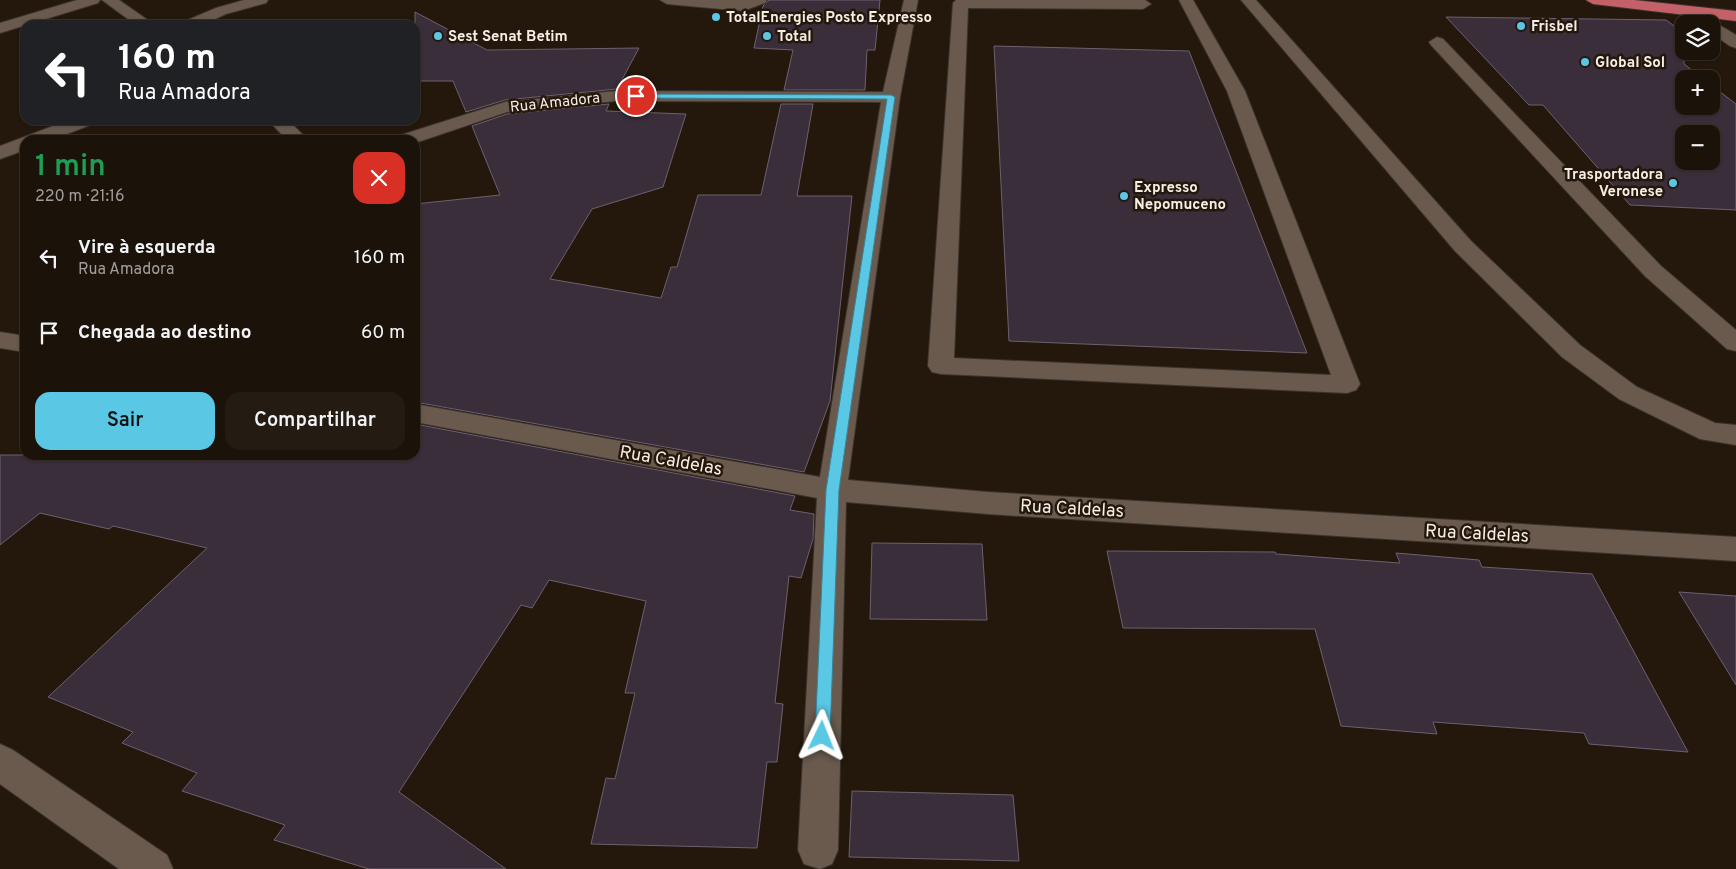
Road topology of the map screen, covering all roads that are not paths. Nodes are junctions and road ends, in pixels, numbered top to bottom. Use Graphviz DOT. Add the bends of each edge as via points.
graph roads {
  1 [pos="93,0"];
  2 [pos="109,0"];
  3 [pos="260,0"];
  4 [pos="667,0"];
  5 [pos="760,0"];
  6 [pos="911,0"];
  7 [pos="1186,0"];
  8 [pos="1248,0"];
  9 [pos="1593,0"];
  10 [pos="1723,0"];
  11 [pos="1736,2"];
  12 [pos="1142,4"];
  13 [pos="1689,9"];
  14 [pos="1697,15"];
  15 [pos="1736,16"];
  16 [pos="27,20"];
  17 [pos="139,20"];
  18 [pos="200,20"];
  19 [pos="20,22"];
  20 [pos="0,28"];
  21 [pos="1720,31"];
  22 [pos="1437,42"];
  23 [pos="1736,43"];
  24 [pos="891,97"];
  25 [pos="73,125"];
  26 [pos="282,125"];
  27 [pos="47,135"];
  28 [pos="293,135"];
  29 [pos="420,135"];
  30 [pos="20,145"];
  31 [pos="0,153"];
  32 [pos="0,340"];
  33 [pos="20,343"];
  34 [pos="1736,343"];
  35 [pos="420,414"];
  36 [pos="1736,435"];
  37 [pos="832,490"];
  38 [pos="1736,549"];
  39 [pos="0,762"];
  40 [pos="818,850"];
  41 [pos="153,869"];
  1 -- 16 [label="street"];
  2 -- 17 [label="street"];
  3 -- 18 [label="street"];
  4 -- 5 [label="street" via="743,6"];
  6 -- 24 [label="street"];
  7 -- 12 [label="street" via="1236,91 1347,384 941,366 961,2"];
  8 -- 36 [label="street" via="1463,246 1571,351 1628,393 1710,432"];
  9 -- 13 [label="highway"];
  10 -- 11 [label="highway"];
  13 -- 14 [label="street"];
  13 -- 15 [label="highway"];
  19 -- 20 [label="street"];
  21 -- 23 [label="street"];
  22 -- 34 [label="street" via="1653,271"];
  24 -- 29 [label="street, Rua Amadora" via="616,96 505,107"];
  24 -- 37 [label="street"];
  25 -- 27 [label="street"];
  26 -- 28 [label="street"];
  30 -- 31 [label="street"];
  32 -- 33 [label="street"];
  35 -- 37 [label="street, Rua Caldelas"];
  37 -- 38 [label="street, Rua Caldelas" via="988,503"];
  37 -- 40 [label="street"];
  39 -- 41 [label="street"];
}
